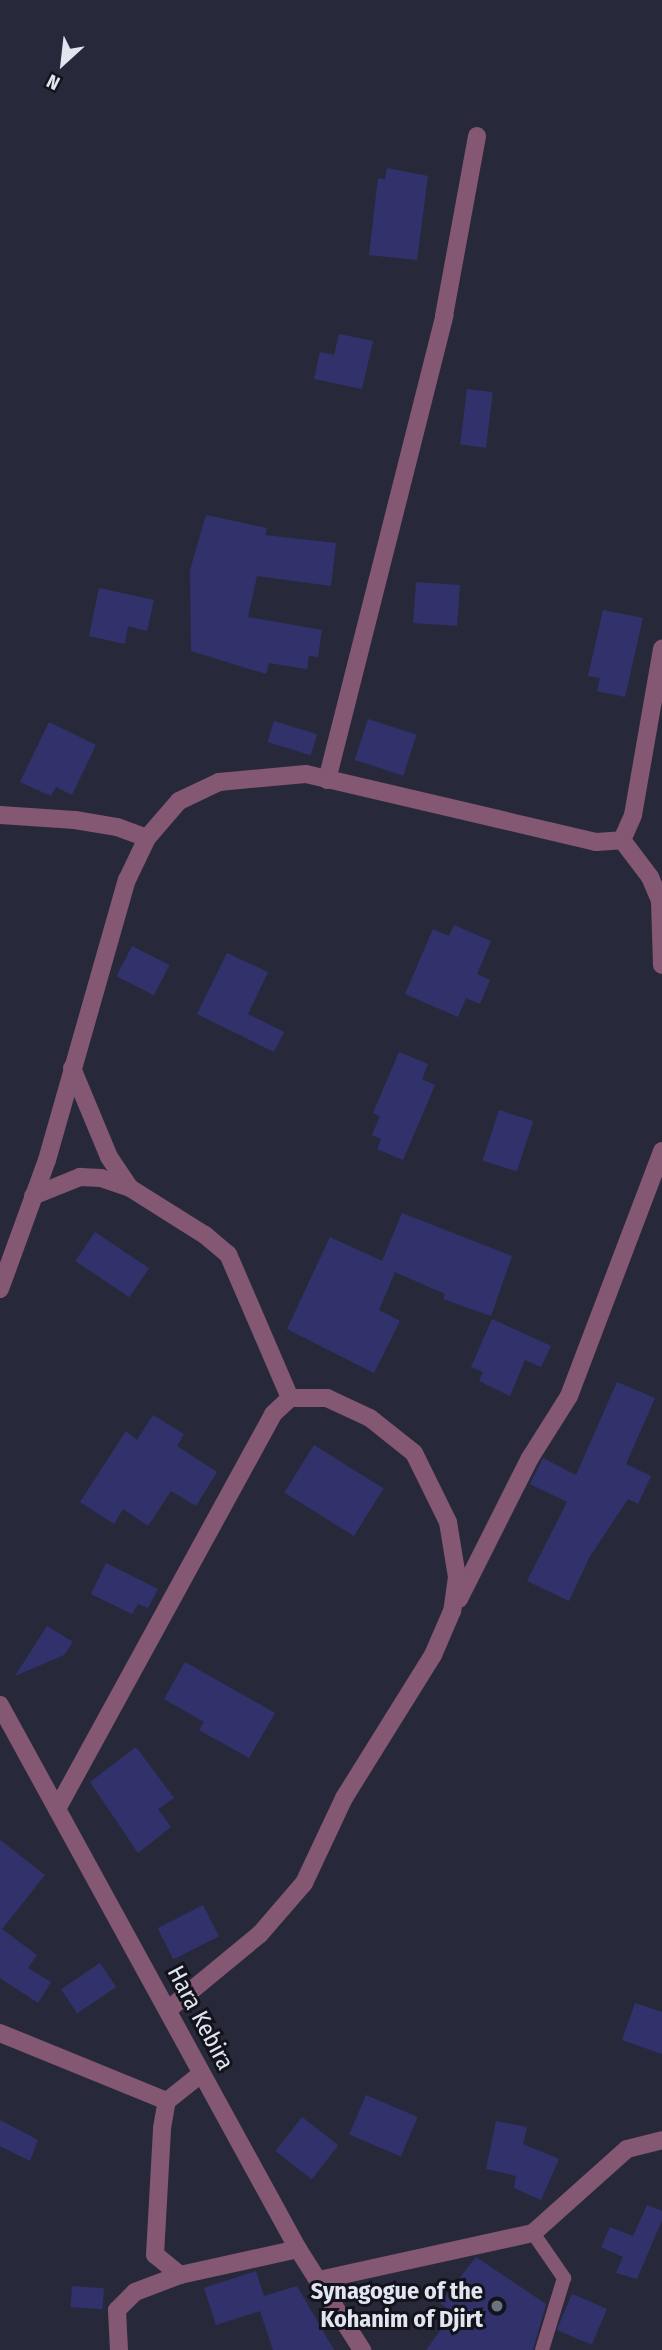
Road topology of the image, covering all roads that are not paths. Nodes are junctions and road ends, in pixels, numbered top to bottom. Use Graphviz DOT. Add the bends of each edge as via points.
graph roads {
  1 [pos="477,136"];
  2 [pos="662,649"];
  3 [pos="327,780"];
  4 [pos="0,815"];
  5 [pos="147,838"];
  6 [pos="622,840"];
  7 [pos="662,965"];
  8 [pos="72,1068"];
  9 [pos="662,1151"];
  10 [pos="130,1188"];
  11 [pos="33,1196"];
  12 [pos="0,1289"];
  13 [pos="290,1398"];
  14 [pos="452,1611"];
  15 [pos="0,1705"];
  16 [pos="57,1809"];
  17 [pos="169,2009"];
  18 [pos="0,2033"];
  19 [pos="201,2074"];
  20 [pos="167,2101"];
  21 [pos="662,2140"];
  22 [pos="533,2233"];
  23 [pos="299,2249"];
  24 [pos="180,2275"];
  25 [pos="318,2280"];
  26 [pos="119,2350"];
  27 [pos="362,2350"];
  28 [pos="542,2350"];
  1 -- 3 [label="street" via="444,316"];
  2 -- 6 [label="street" via="633,815"];
  3 -- 5 [label="street" via="306,774 219,782 179,801"];
  3 -- 6 [label="street" via="596,842"];
  4 -- 5 [label="street" via="85,821"];
  5 -- 8 [label="street" via="127,880"];
  6 -- 7 [label="street" via="650,877 660,901"];
  8 -- 10 [label="street" via="109,1157"];
  8 -- 11 [label="street"];
  9 -- 14 [label="street" via="569,1396 530,1458"];
  10 -- 11 [label="street" via="101,1178 80,1177"];
  10 -- 13 [label="street" via="228,1254"];
  11 -- 12 [label="street"];
  13 -- 14 [label="street" via="307,1394 350,1406 414,1453 448,1522 457,1577"];
  13 -- 16 [label="street" via="273,1414"];
  14 -- 17 [label="street" via="402,1711 344,1798 304,1882 260,1934"];
  15 -- 16 [label="street, Hara Kebira"];
  16 -- 17 [label="street, Hara Kebira"];
  17 -- 19 [label="street, Hara Kebira"];
  18 -- 20 [label="street"];
  19 -- 20 [label="street"];
  19 -- 23 [label="street, Hara Kebira"];
  20 -- 24 [label="street" via="155,2255"];
  21 -- 22 [label="street" via="627,2149"];
  22 -- 25 [label="street"];
  22 -- 28 [label="lane" via="564,2278"];
  23 -- 24 [label="street"];
  23 -- 25 [label="street, Hara Kebira"];
  24 -- 26 [label="street" via="124,2300 115,2320"];
  25 -- 27 [label="street, Hara Kebira"];
}
